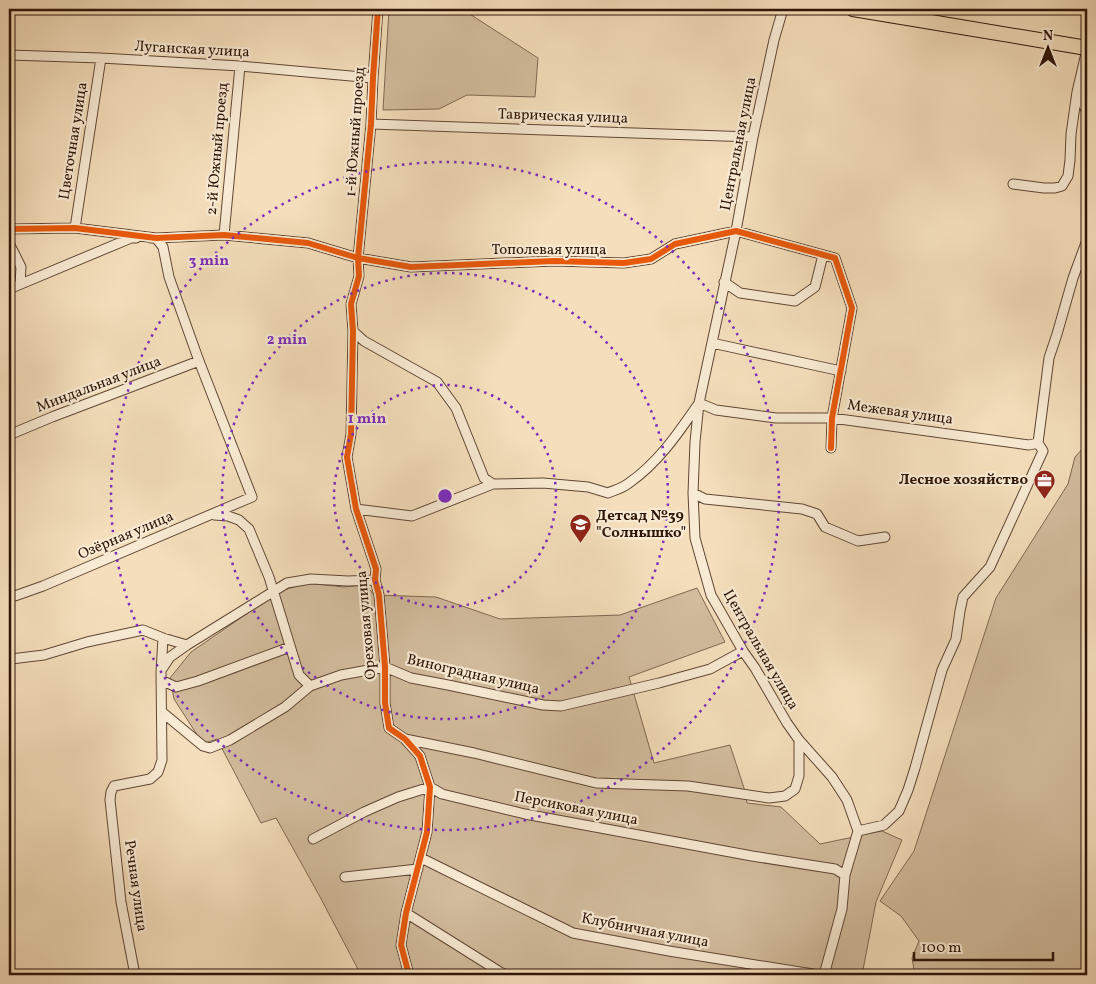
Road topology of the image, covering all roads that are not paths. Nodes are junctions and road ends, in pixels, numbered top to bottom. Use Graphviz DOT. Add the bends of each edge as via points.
graph roads {
  1 [pos="378,9"];
  2 [pos="783,9"];
  3 [pos="853,9"];
  4 [pos="1087,49"];
  5 [pos="9,55"];
  6 [pos="101,58"];
  7 [pos="240,66"];
  8 [pos="373,78"];
  9 [pos="1077,92"];
  10 [pos="1087,112"];
  11 [pos="372,124"];
  12 [pos="753,137"];
  13 [pos="1013,184"];
  14 [pos="75,228"];
  15 [pos="9,229"];
  16 [pos="736,231"];
  17 [pos="224,235"];
  18 [pos="156,238"];
  19 [pos="1087,240"];
  20 [pos="9,243"];
  21 [pos="823,255"];
  22 [pos="358,258"];
  23 [pos="724,282"];
  24 [pos="20,284"];
  25 [pos="9,289"];
  26 [pos="352,331"];
  27 [pos="712,343"];
  28 [pos="199,362"];
  29 [pos="841,371"];
  30 [pos="699,403"];
  31 [pos="832,418"];
  32 [pos="9,435"];
  33 [pos="1038,443"];
  34 [pos="831,448"];
  35 [pos="493,484"];
  36 [pos="693,493"];
  37 [pos="356,509"];
  38 [pos="212,515"];
  39 [pos="886,537"];
  40 [pos="375,580"];
  41 [pos="274,592"];
  42 [pos="9,598"];
  43 [pos="163,638"];
  44 [pos="188,645"];
  45 [pos="290,647"];
  46 [pos="743,651"];
  47 [pos="9,657"];
  48 [pos="385,667"];
  49 [pos="161,676"];
  50 [pos="310,686"];
  51 [pos="162,712"];
  52 [pos="405,739"];
  53 [pos="799,740"];
  54 [pos="430,787"];
  55 [pos="858,831"];
  56 [pos="313,839"];
  57 [pos="421,858"];
  58 [pos="418,869"];
  59 [pos="845,875"];
  60 [pos="345,877"];
  61 [pos="406,914"];
  62 [pos="135,975"];
  63 [pos="409,975"];
  64 [pos="507,975"];
  65 [pos="819,975"];
  66 [pos="824,975"];
  1 -- 8 [label="street, 1-й Южный проезд"];
  2 -- 12 [label="street, Центральная улица"];
  3 -- 4 [label="main road"];
  4 -- 9 [label="street"];
  5 -- 6 [label="street, Луганская улица"];
  6 -- 7 [label="street, Луганская улица"];
  6 -- 14 [label="street, Цветочная улица"];
  7 -- 8 [label="street, Луганская улица"];
  7 -- 17 [label="street, 2-й Южный проезд"];
  8 -- 11 [label="street, 1-й Южный проезд"];
  9 -- 10 [label="street"];
  9 -- 13 [label="street" via="1068,176 1062,186 1044,188"];
  11 -- 12 [label="street, Таврическая улица"];
  11 -- 22 [label="street, 1-й Южный проезд"];
  12 -- 16 [label="street, Центральная улица"];
  14 -- 15 [label="street"];
  14 -- 18 [label="street"];
  16 -- 21 [label="street"];
  16 -- 22 [label="street, Тополевая улица" via="675,244 651,259 624,263 554,261 411,267"];
  16 -- 23 [label="street, Центральная улица"];
  17 -- 18 [label="street, Тополевая улица"];
  17 -- 22 [label="street, Тополевая улица" via="308,242"];
  18 -- 24 [label="street" via="132,238"];
  18 -- 28 [label="street" via="163,247 169,277"];
  19 -- 33 [label="street" via="1049,358"];
  20 -- 24 [label="street" via="21,266"];
  21 -- 23 [label="street" via="814,287 795,301 740,293"];
  21 -- 29 [label="street" via="835,258 852,308"];
  22 -- 26 [label="street, Ореховая улица" via="359,276 351,304"];
  23 -- 27 [label="street, Центральная улица"];
  24 -- 25 [label="street"];
  26 -- 35 [label="street" via="437,382 456,408 484,478"];
  26 -- 37 [label="street, Ореховая улица" via="351,434 347,457"];
  27 -- 29 [label="street"];
  27 -- 30 [label="street, Центральная улица"];
  28 -- 32 [label="street, Миндальная улица"];
  28 -- 38 [label="street, Озёрная улица" via="252,497"];
  29 -- 31 [label="street"];
  30 -- 31 [label="street, Межевая улица" via="716,410 776,418"];
  30 -- 35 [label="street, Центральная улица" via="676,437 652,464 628,484 608,493 588,487 542,483"];
  30 -- 36 [label="street, Центральная улица"];
  31 -- 33 [label="street, Межевая улица" via="1029,445"];
  31 -- 34 [label="street"];
  33 -- 55 [label="street" via="1043,452 1003,541 990,566 963,597 956,639 942,670 915,768 899,811 884,825"];
  35 -- 37 [label="street, Центральная улица" via="412,516"];
  36 -- 39 [label="street" via="704,499 802,509 817,514 825,527 858,541"];
  36 -- 46 [label="street, Центральная улица" via="695,538 711,595"];
  37 -- 40 [label="street, Ореховая улица" via="376,569"];
  38 -- 41 [label="street" via="239,520 249,529"];
  38 -- 42 [label="street, Озёрная улица"];
  40 -- 41 [label="street" via="311,579 287,583"];
  40 -- 48 [label="street, Ореховая улица"];
  41 -- 44 [label="street"];
  41 -- 45 [label="street"];
  43 -- 44 [label="street"];
  43 -- 47 [label="street" via="143,630 44,655"];
  43 -- 49 [label="street"];
  44 -- 49 [label="street" via="170,657"];
  45 -- 49 [label="street" via="176,687"];
  45 -- 50 [label="street" via="299,675"];
  46 -- 48 [label="street, Виноградная улица" via="710,669 561,706 542,705 411,678"];
  46 -- 53 [label="street, Центральная улица"];
  48 -- 50 [label="street, Виноградная улица" via="340,675"];
  48 -- 52 [label="street, Ореховая улица" via="389,728"];
  49 -- 51 [label="street"];
  50 -- 51 [label="street, Виноградная улица" via="285,707 230,740 210,748 203,746"];
  51 -- 62 [label="street, Речная улица" via="162,760 158,772 150,779 114,786 110,792 121,902"];
  52 -- 53 [label="street" via="596,783 688,786 768,798 785,796 795,789 800,776"];
  52 -- 54 [label="street, Ореховая улица" via="420,756"];
  53 -- 55 [label="street, Центральная улица" via="832,776 847,800"];
  54 -- 56 [label="street" via="364,812"];
  54 -- 57 [label="street, Ореховая улица" via="427,832"];
  54 -- 59 [label="street, Персиковая улица" via="442,794 525,814 834,869"];
  55 -- 59 [label="street"];
  57 -- 58 [label="street, Ореховая улица"];
  57 -- 65 [label="street, Клубничная улица" via="573,932"];
  58 -- 60 [label="street"];
  58 -- 61 [label="street, Ореховая улица"];
  59 -- 66 [label="street" via="842,909"];
  61 -- 63 [label="street, Ореховая улица" via="401,945"];
  61 -- 64 [label="street"];
}
